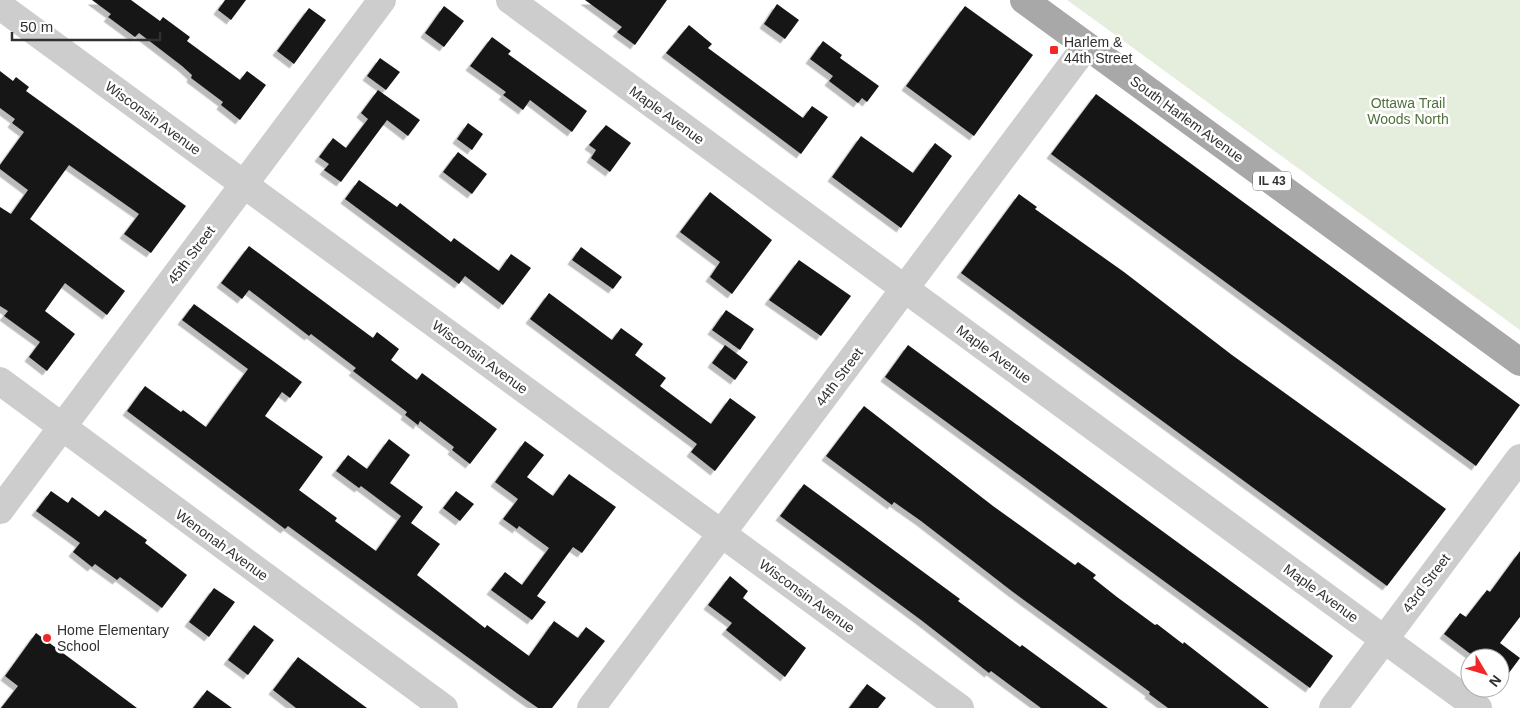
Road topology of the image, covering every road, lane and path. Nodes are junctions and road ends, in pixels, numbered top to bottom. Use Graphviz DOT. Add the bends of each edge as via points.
graph roads {
  1 [pos="382,0"];
  2 [pos="510,0"];
  3 [pos="1024,0"];
  4 [pos="0,6"];
  5 [pos="1086,46"];
  6 [pos="244,184"];
  7 [pos="905,289"];
  8 [pos="1520,362"];
  9 [pos="0,381"];
  10 [pos="62,427"];
  11 [pos="1520,458"];
  12 [pos="0,510"];
  13 [pos="722,534"];
  14 [pos="1384,639"];
  15 [pos="444,708"];
  16 [pos="591,708"];
  17 [pos="960,708"];
  18 [pos="1333,708"];
  19 [pos="1478,708"];
  1 -- 6 [label="street, 45th Street"];
  2 -- 7 [label="street, Maple Avenue"];
  3 -- 5 [label="main road, South Harlem Avenue / IL 43"];
  4 -- 6 [label="street, Wisconsin Avenue"];
  5 -- 7 [label="street, 44th Street"];
  5 -- 8 [label="main road, South Harlem Avenue / IL 43"];
  6 -- 10 [label="street, 45th Street"];
  6 -- 13 [label="street, Wisconsin Avenue"];
  7 -- 13 [label="street, 44th Street"];
  7 -- 14 [label="street, Maple Avenue"];
  9 -- 10 [label="street, Wenonah Avenue"];
  10 -- 12 [label="street, 45th Street"];
  10 -- 15 [label="street, Wenonah Avenue"];
  11 -- 14 [label="street, 43rd Street"];
  13 -- 16 [label="street, 44th Street"];
  13 -- 17 [label="street, Wisconsin Avenue"];
  14 -- 18 [label="street, 43rd Street"];
  14 -- 19 [label="street, Maple Avenue"];
}
